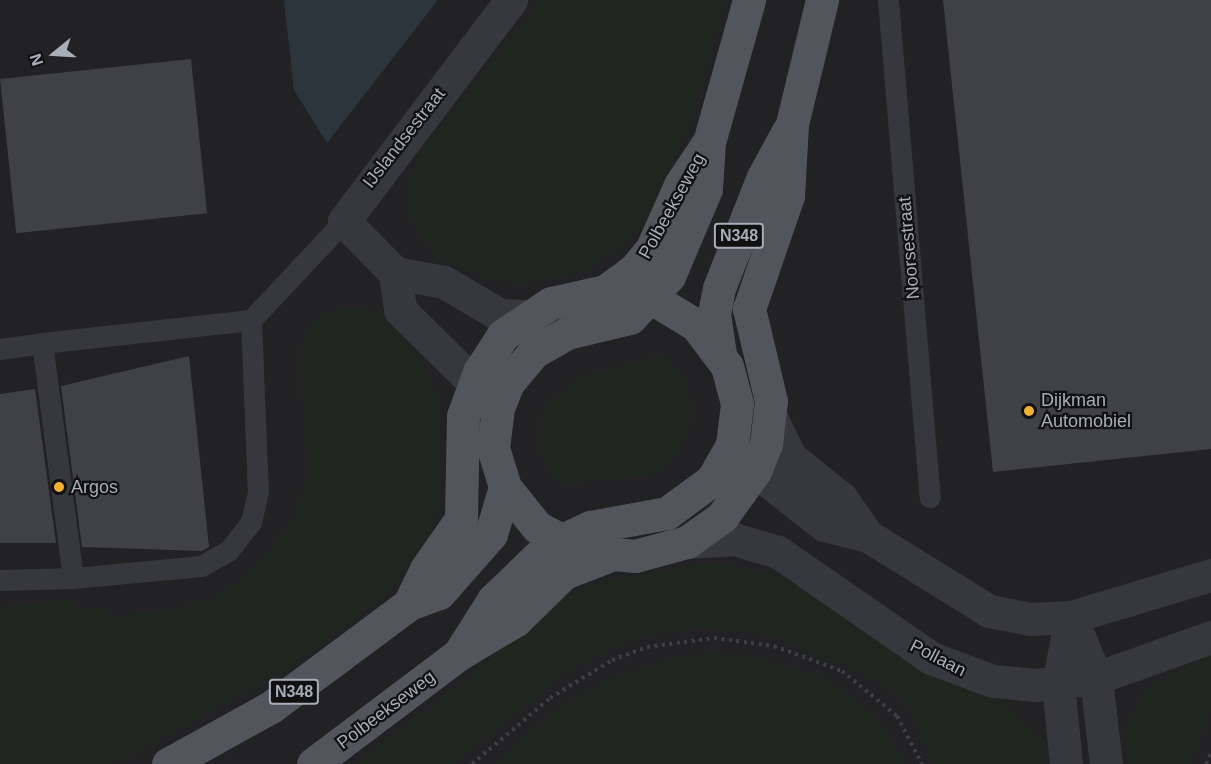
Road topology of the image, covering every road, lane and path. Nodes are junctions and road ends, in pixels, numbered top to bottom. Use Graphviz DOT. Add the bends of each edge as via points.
graph roads {
  1 [pos="511,0"];
  2 [pos="749,0"];
  3 [pos="822,0"];
  4 [pos="888,0"];
  5 [pos="792,124"];
  6 [pos="709,142"];
  7 [pos="344,221"];
  8 [pos="395,273"];
  9 [pos="605,291"];
  10 [pos="653,299"];
  11 [pos="526,316"];
  12 [pos="251,320"];
  13 [pos="42,343"];
  14 [pos="0,349"];
  15 [pos="720,354"];
  16 [pos="474,383"];
  17 [pos="770,416"];
  18 [pos="494,421"];
  19 [pos="736,432"];
  20 [pos="755,471"];
  21 [pos="505,488"];
  22 [pos="930,496"];
  23 [pos="868,536"];
  24 [pos="558,541"];
  25 [pos="687,542"];
  26 [pos="608,556"];
  27 [pos="1211,575"];
  28 [pos="73,578"];
  29 [pos="0,579"];
  30 [pos="409,604"];
  31 [pos="1071,617"];
  32 [pos="1211,637"];
  33 [pos="459,654"];
  34 [pos="1096,678"];
  35 [pos="1058,684"];
  36 [pos="1211,752"];
  37 [pos="168,764"];
  38 [pos="313,764"];
  39 [pos="472,764"];
  40 [pos="922,764"];
  41 [pos="1066,764"];
  42 [pos="1106,764"];
  43 [pos="1206,764"];
  1 -- 7 [label="street, IJslandsestraat"];
  2 -- 6 [label="main road, Polbeekseweg / N348"];
  3 -- 5 [label="main road, N348"];
  4 -- 22 [label="lane, Noorsestraat"];
  5 -- 15 [label="main road, N348" via="763,177 719,288 714,314"];
  5 -- 17 [label="main road, N348" via="788,196 749,309 769,387"];
  6 -- 9 [label="main road, Polbeekseweg / N348" via="680,185 652,248 635,269"];
  6 -- 10 [label="main road, Polbeekseweg / N348" via="706,189 678,258"];
  7 -- 8 [label="street"];
  7 -- 12 [label="lane"];
  8 -- 11 [label="street" via="444,282 500,315"];
  8 -- 16 [label="street" via="400,310"];
  9 -- 10 [label="main road, N348"];
  9 -- 11 [label="main road, N348" via="563,298"];
  10 -- 15 [label="main road, N348" via="696,325"];
  10 -- 18 [label="main road, N348" via="622,322 567,333 538,349 508,383"];
  11 -- 16 [label="main road, N348" via="494,346"];
  12 -- 13 [label="lane"];
  12 -- 28 [label="lane" via="258,492 251,522 228,550 201,566"];
  13 -- 14 [label="lane"];
  13 -- 28 [label="lane"];
  15 -- 19 [label="main road, N348" via="736,391"];
  16 -- 18 [label="main road, N348"];
  16 -- 30 [label="main road, N348" via="460,432 463,481 457,530 426,569"];
  17 -- 20 [label="main road, N348"];
  17 -- 23 [label="street" via="790,457 841,498"];
  18 -- 21 [label="main road, N348" via="494,455"];
  19 -- 20 [label="main road, N348"];
  19 -- 24 [label="main road, N348" via="712,480 680,507 640,521 590,527"];
  20 -- 23 [label="street" via="824,525"];
  20 -- 25 [label="main road, N348" via="722,517"];
  21 -- 24 [label="main road, N348" via="527,518"];
  21 -- 30 [label="main road, N348" via="497,523 484,545 439,594"];
  23 -- 31 [label="street" via="989,611 1030,619"];
  24 -- 26 [label="main road, N348"];
  24 -- 33 [label="main road, Polbeekseweg / N348" via="493,600"];
  25 -- 26 [label="main road, N348" via="648,554"];
  25 -- 35 [label="street, Pollaan" via="726,538 764,546 951,668 993,681"];
  26 -- 33 [label="main road, Polbeekseweg / N348" via="564,573 516,620"];
  27 -- 31 [label="street"];
  28 -- 29 [label="lane"];
  30 -- 37 [label="main road, N348" via="271,707"];
  31 -- 34 [label="street"];
  31 -- 35 [label="street"];
  32 -- 34 [label="street, Pollaan"];
  33 -- 38 [label="main road, Polbeekseweg / N348"];
  34 -- 35 [label="street, Pollaan"];
  34 -- 42 [label="street"];
  35 -- 41 [label="street"];
  36 -- 43 [label="path"];
  39 -- 40 [label="path" via="580,677 612,660 681,640 714,638 774,646 842,671 897,716"];
}
